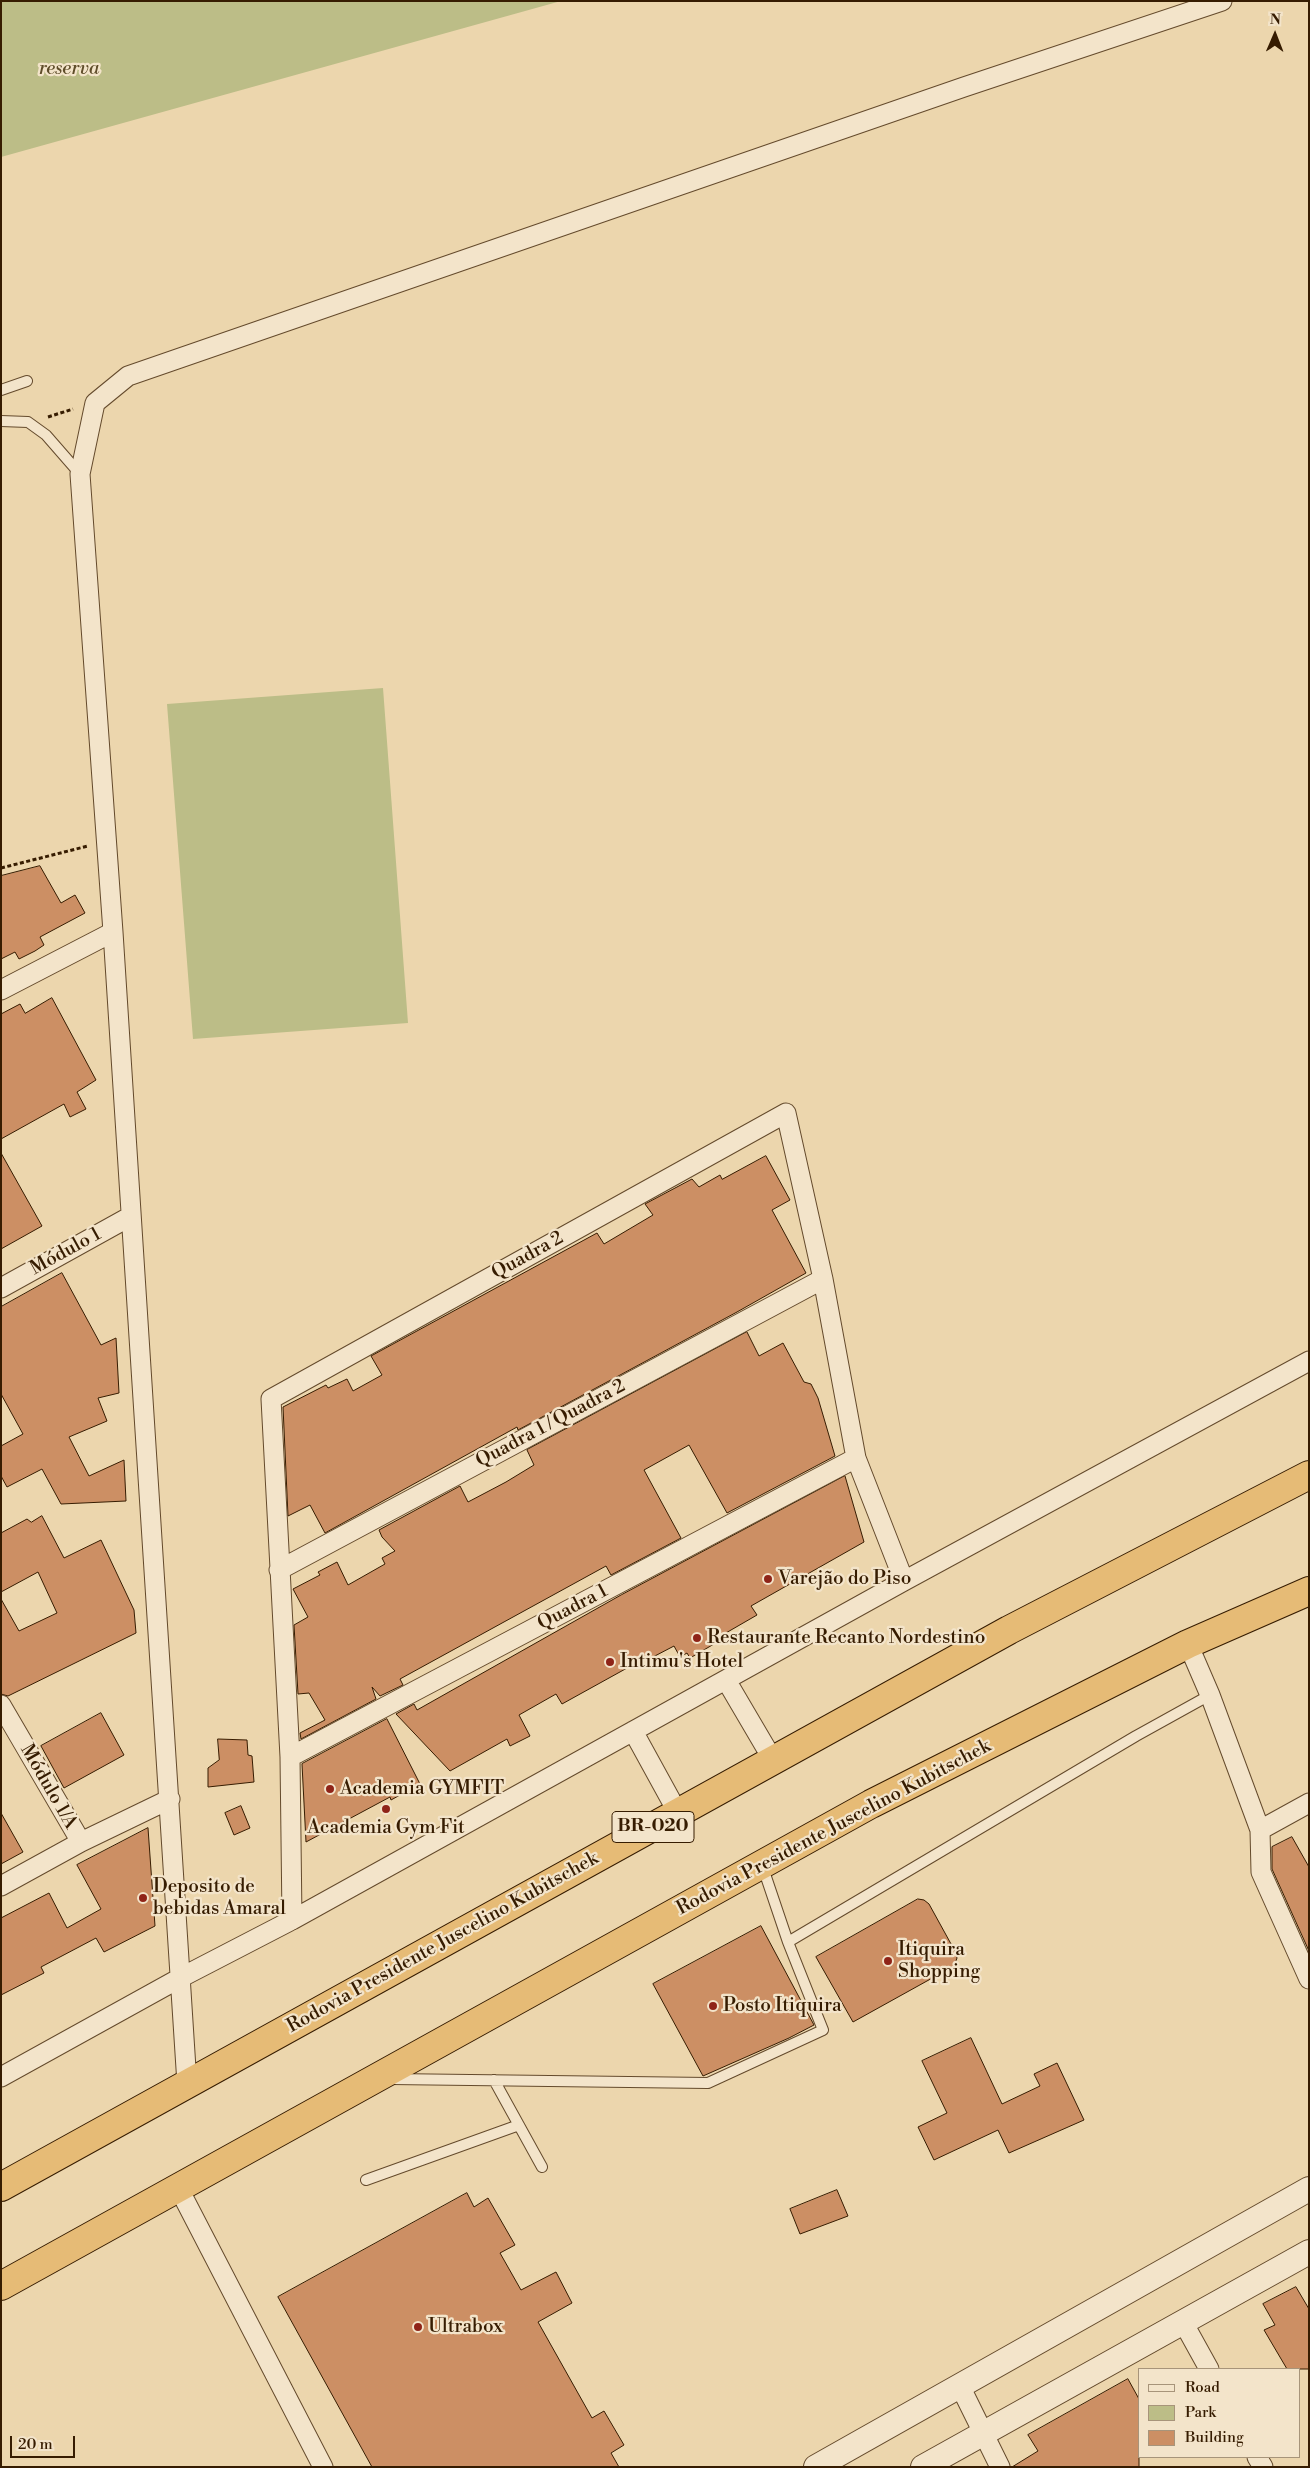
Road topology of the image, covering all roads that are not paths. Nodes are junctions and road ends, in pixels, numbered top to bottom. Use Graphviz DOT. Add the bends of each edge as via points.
graph roads {
  1 [pos="1222,1"];
  2 [pos="27,381"];
  3 [pos="1,390"];
  4 [pos="1,421"];
  5 [pos="80,474"];
  6 [pos="113,932"];
  7 [pos="1,990"];
  8 [pos="131,1216"];
  9 [pos="824,1279"];
  10 [pos="1,1288"];
  11 [pos="1309,1361"];
  12 [pos="856,1458"];
  13 [pos="1309,1475"];
  14 [pos="279,1570"];
  15 [pos="904,1581"];
  16 [pos="1309,1591"];
  17 [pos="1188,1644"];
  18 [pos="726,1680"];
  19 [pos="1210,1695"];
  20 [pos="1,1706"];
  21 [pos="633,1731"];
  22 [pos="290,1757"];
  23 [pos="773,1760"];
  24 [pos="170,1798"];
  25 [pos="1309,1803"];
  26 [pos="678,1813"];
  27 [pos="1260,1830"];
  28 [pos="81,1842"];
  29 [pos="762,1865"];
  30 [pos="1,1886"];
  31 [pos="292,1920"];
  32 [pos="788,1942"];
  33 [pos="1304,1955"];
  34 [pos="180,1978"];
  35 [pos="1309,1979"];
  36 [pos="1,2077"];
  37 [pos="377,2079"];
  38 [pos="494,2080"];
  39 [pos="187,2084"];
  40 [pos="519,2125"];
  41 [pos="542,2167"];
  42 [pos="366,2180"];
  43 [pos="1,2187"];
  44 [pos="179,2190"];
  45 [pos="1309,2190"];
  46 [pos="1309,2252"];
  47 [pos="1,2286"];
  48 [pos="1183,2322"];
  49 [pos="1208,2368"];
  50 [pos="960,2386"];
  51 [pos="982,2434"];
  52 [pos="323,2467"];
  53 [pos="816,2467"];
  54 [pos="923,2467"];
  55 [pos="1000,2467"];
  1 -- 5 [label="street" via="128,376 95,403"];
  2 -- 3 [label="lane"];
  4 -- 5 [label="lane" via="28,422 46,435"];
  5 -- 6 [label="street"];
  6 -- 7 [label="street"];
  6 -- 8 [label="street"];
  8 -- 10 [label="street, Módulo 1"];
  8 -- 24 [label="street"];
  9 -- 12 [label="street"];
  9 -- 14 [label="street, Quadra 1 / Quadra 2"];
  9 -- 14 [label="street, Quadra 2" via="786,1113 271,1399"];
  11 -- 15 [label="street"];
  12 -- 15 [label="street"];
  12 -- 22 [label="street, Quadra 1"];
  13 -- 23 [label="highway, Rodovia Presidente Juscelino Kubitschek / BR-020" via="1009,1630"];
  14 -- 22 [label="street"];
  15 -- 18 [label="street"];
  16 -- 17 [label="highway, Rodovia Presidente Juscelino Kubitschek"];
  17 -- 19 [label="street"];
  17 -- 29 [label="highway, Rodovia Presidente Juscelino Kubitschek" via="871,1804"];
  18 -- 21 [label="street"];
  18 -- 23 [label="street"];
  19 -- 27 [label="street"];
  19 -- 32 [label="lane"];
  20 -- 28 [label="street, Módulo 1/A"];
  21 -- 26 [label="street"];
  21 -- 31 [label="street"];
  22 -- 31 [label="street"];
  23 -- 26 [label="highway, Rodovia Presidente Juscelino Kubitschek / BR-020"];
  24 -- 28 [label="street"];
  24 -- 34 [label="street"];
  25 -- 27 [label="street"];
  26 -- 39 [label="highway, Rodovia Presidente Juscelino Kubitschek / BR-020"];
  27 -- 33 [label="street" via="1261,1872"];
  28 -- 30 [label="street"];
  29 -- 32 [label="lane"];
  29 -- 37 [label="highway, Rodovia Presidente Juscelino Kubitschek"];
  31 -- 34 [label="street"];
  32 -- 38 [label="lane" via="823,2030 708,2084"];
  33 -- 35 [label="street"];
  34 -- 36 [label="street"];
  34 -- 39 [label="street"];
  37 -- 38 [label="lane"];
  37 -- 44 [label="highway, Rodovia Presidente Juscelino Kubitschek"];
  38 -- 40 [label="lane"];
  39 -- 43 [label="highway, Rodovia Presidente Juscelino Kubitschek / BR-020"];
  40 -- 41 [label="lane"];
  40 -- 42 [label="lane"];
  44 -- 47 [label="highway, Rodovia Presidente Juscelino Kubitschek"];
  44 -- 52 [label="street"];
  45 -- 50 [label="street"];
  46 -- 48 [label="street"];
  48 -- 49 [label="street"];
  48 -- 51 [label="street"];
  50 -- 51 [label="street"];
  50 -- 53 [label="street"];
  51 -- 54 [label="street"];
  51 -- 55 [label="street"];
}
